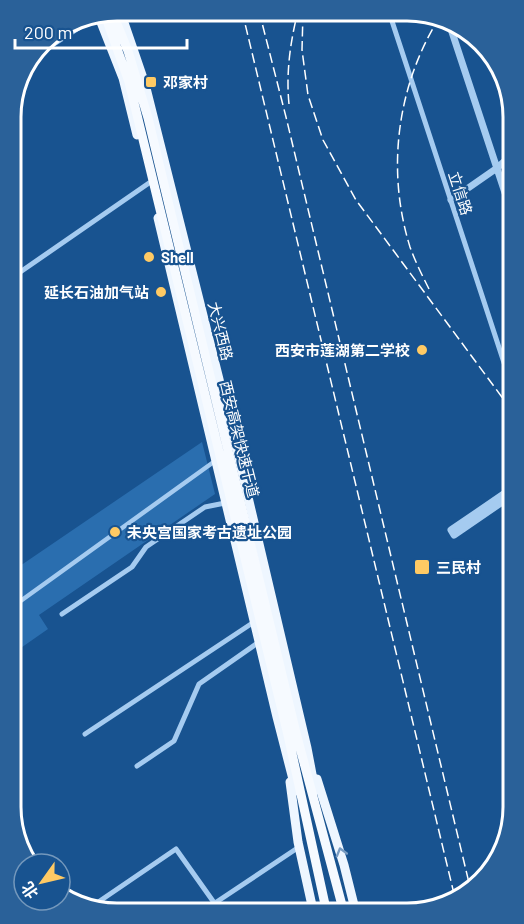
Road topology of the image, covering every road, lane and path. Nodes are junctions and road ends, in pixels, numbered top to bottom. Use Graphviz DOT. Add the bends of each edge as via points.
graph roads {
  1 [pos="122,21"];
  2 [pos="123,21"];
  3 [pos="392,21"];
  4 [pos="101,22"];
  5 [pos="108,22"];
  6 [pos="452,33"];
  7 [pos="503,163"];
  8 [pos="497,168"];
  9 [pos="149,183"];
  10 [pos="503,186"];
  11 [pos="451,200"];
  12 [pos="21,271"];
  13 [pos="503,360"];
  14 [pos="215,461"];
  15 [pos="503,494"];
  16 [pos="503,501"];
  17 [pos="225,503"];
  18 [pos="21,601"];
  19 [pos="62,614"];
  20 [pos="254,622"];
  21 [pos="259,642"];
  22 [pos="292,734"];
  23 [pos="85,735"];
  24 [pos="307,748"];
  25 [pos="285,750"];
  26 [pos="137,766"];
  27 [pos="323,837"];
  28 [pos="312,840"];
  29 [pos="299,848"];
  30 [pos="100,901"];
  31 [pos="215,903"];
  32 [pos="311,903"];
  33 [pos="325,903"];
  34 [pos="341,903"];
  35 [pos="353,903"];
  1 -- 22 [label="highway, 西安高架快速干道" via="148,117"];
  2 -- 24 [label="main road, 大兴西路" via="153,116"];
  3 -- 11 [label="street, 立信路"];
  4 -- 9 [label="main road" via="123,78"];
  5 -- 22 [label="highway, 西安高架快速干道" via="129,82"];
  6 -- 8 [label="street"];
  7 -- 8 [label="street"];
  8 -- 10 [label="street"];
  8 -- 11 [label="street"];
  9 -- 12 [label="street"];
  9 -- 14 [label="main road"];
  11 -- 13 [label="street, 立信路"];
  14 -- 17 [label="main road"];
  14 -- 18 [label="street"];
  15 -- 16 [label="street" via="451,530 454,535"];
  17 -- 19 [label="street" via="205,507 146,547 132,567"];
  17 -- 20 [label="main road"];
  20 -- 21 [label="main road"];
  20 -- 23 [label="street"];
  21 -- 25 [label="main road"];
  21 -- 26 [label="street" via="198,684 174,741"];
  22 -- 27 [label="highway, 西安高架快速干道"];
  22 -- 28 [label="highway, 西安高架快速干道"];
  24 -- 27 [label="main road, 大兴西路"];
  35 -- 24 [label="main road, one-way"];
  25 -- 28 [label="main road"];
  25 -- 29 [label="main road"];
  27 -- 34 [label="highway, 西安高架快速干道"];
  28 -- 33 [label="highway, 西安高架快速干道"];
  29 -- 31 [label="street"];
  29 -- 32 [label="main road"];
  30 -- 31 [label="street" via="177,849"];
}
